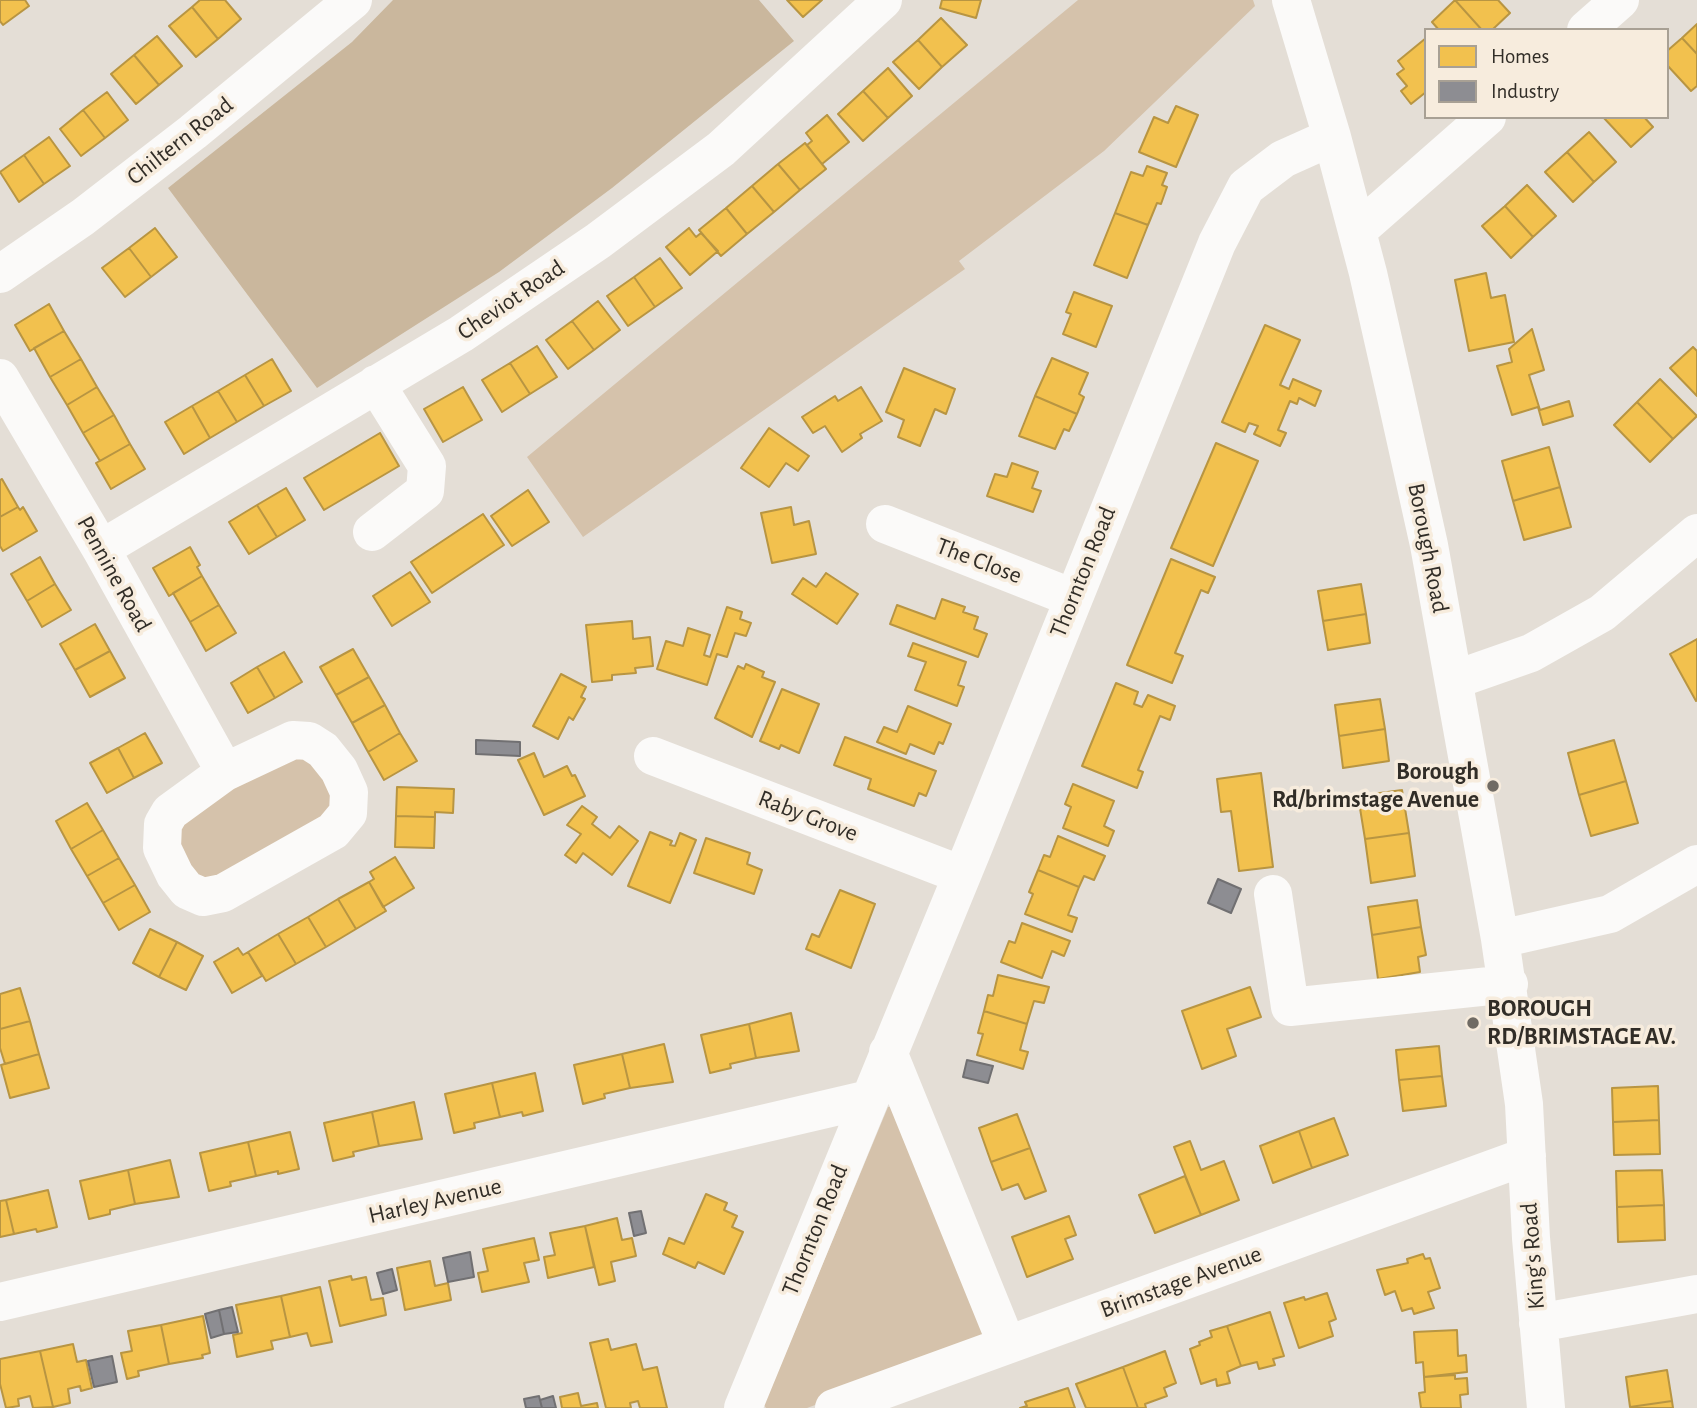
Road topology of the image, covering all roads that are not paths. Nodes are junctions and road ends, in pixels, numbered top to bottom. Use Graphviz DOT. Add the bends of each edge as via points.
graph roads {
  1 [pos="354,0"];
  2 [pos="883,0"];
  3 [pos="1291,0"];
  4 [pos="1620,0"];
  5 [pos="1588,28"];
  6 [pos="1485,119"];
  7 [pos="1332,137"];
  8 [pos="1357,231"];
  9 [pos="0,274"];
  10 [pos="0,378"];
  11 [pos="376,384"];
  12 [pos="885,524"];
  13 [pos="372,532"];
  14 [pos="1697,533"];
  15 [pos="101,548"];
  16 [pos="1073,598"];
  17 [pos="1454,680"];
  18 [pos="653,756"];
  19 [pos="225,772"];
  20 [pos="1697,864"];
  21 [pos="962,875"];
  22 [pos="1273,894"];
  23 [pos="1500,939"];
  24 [pos="1508,984"];
  25 [pos="888,1052"];
  26 [pos="869,1099"];
  27 [pos="1524,1104"];
  28 [pos="1527,1156"];
  29 [pos="1697,1294"];
  30 [pos="0,1302"];
  31 [pos="1538,1323"];
  32 [pos="1007,1345"];
  33 [pos="743,1408"];
  34 [pos="834,1408"];
  35 [pos="1546,1408"];
  1 -- 9 [label="street, Chiltern Road" via="193,132"];
  2 -- 11 [label="street, Cheviot Road" via="721,149 472,327"];
  3 -- 7 [label="street, Borough Road"];
  4 -- 5 [label="street"];
  6 -- 8 [label="street"];
  7 -- 8 [label="street, Borough Road"];
  7 -- 16 [label="street, Thornton Road" via="1283,159 1246,187 1217,243"];
  8 -- 17 [label="street, Borough Road" via="1429,545"];
  10 -- 15 [label="street, Pennine Road"];
  11 -- 13 [label="street" via="427,466 425,491"];
  11 -- 15 [label="street, Cheviot Road"];
  12 -- 16 [label="street, The Close"];
  14 -- 17 [label="street" via="1602,612 1531,653"];
  15 -- 19 [label="street, Pennine Road"];
  16 -- 21 [label="street, Thornton Road"];
  17 -- 23 [label="street, Borough Road"];
  18 -- 21 [label="street, Raby Grove"];
  19 -- 19 [label="street" via="293,740 309,741 339,770 349,792 348,813 333,831 223,893 203,897 187,890 175,875 162,848 163,824 183,801"];
  20 -- 23 [label="street" via="1610,914"];
  21 -- 25 [label="street, Thornton Road"];
  22 -- 24 [label="street" via="1290,1007"];
  23 -- 24 [label="street, Borough Road"];
  24 -- 27 [label="street, Borough Road"];
  25 -- 26 [label="street, Thornton Road"];
  25 -- 32 [label="street"];
  26 -- 30 [label="street, Harley Avenue"];
  26 -- 33 [label="street, Thornton Road"];
  27 -- 28 [label="street, King's Road"];
  28 -- 31 [label="street, King's Road"];
  28 -- 32 [label="street, Brimstage Avenue"];
  29 -- 31 [label="street"];
  31 -- 35 [label="street, King's Road"];
  32 -- 34 [label="street, Brimstage Avenue"];
}
